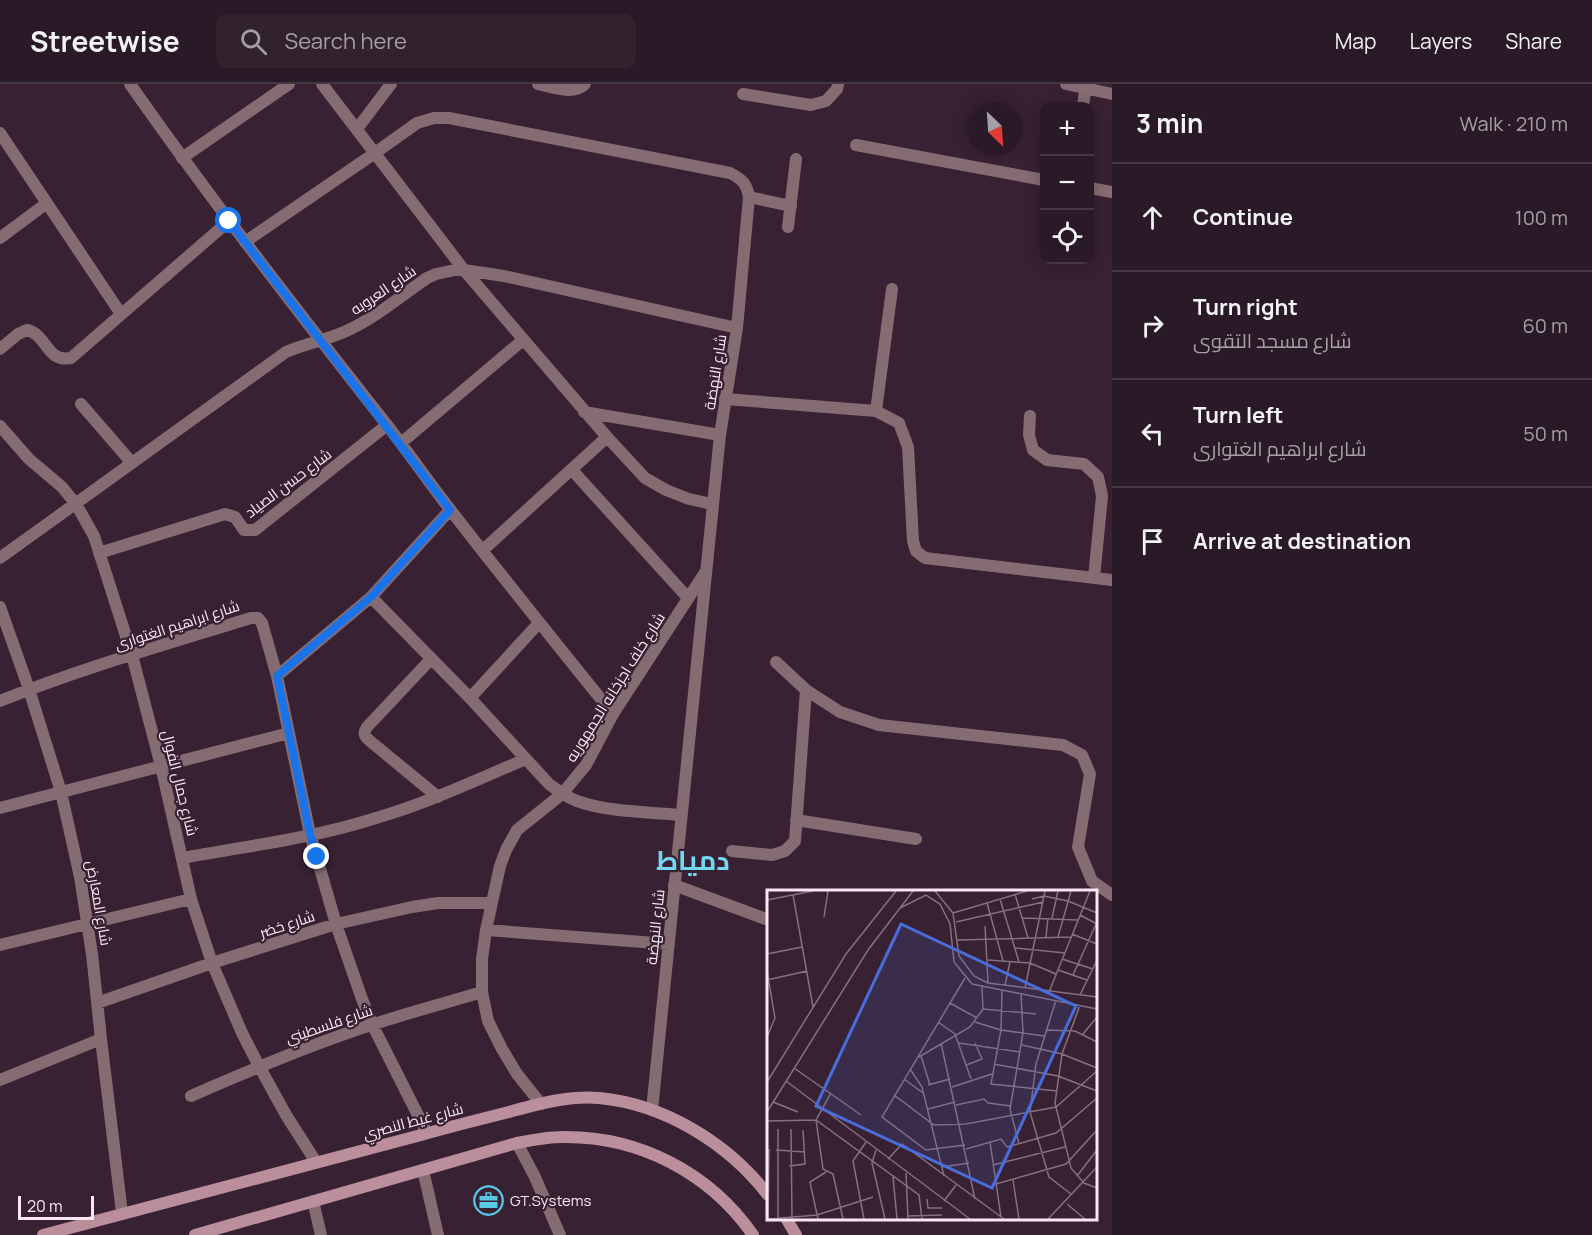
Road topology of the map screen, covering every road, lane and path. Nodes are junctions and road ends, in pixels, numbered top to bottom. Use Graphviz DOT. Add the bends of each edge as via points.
graph roads {
  1 [pos="130,84"];
  2 [pos="289,84"];
  3 [pos="322,84"];
  4 [pos="391,84"];
  5 [pos="538,84"];
  6 [pos="585,84"];
  7 [pos="838,84"];
  8 [pos="1066,84"];
  9 [pos="1086,86"];
  10 [pos="743,94"];
  11 [pos="1112,94"];
  12 [pos="1084,102"];
  13 [pos="357,129"];
  14 [pos="0,133"];
  15 [pos="856,145"];
  16 [pos="375,153"];
  17 [pos="182,158"];
  18 [pos="796,159"];
  19 [pos="1040,179"];
  20 [pos="1094,189"];
  21 [pos="1112,192"];
  22 [pos="749,197"];
  23 [pos="47,203"];
  24 [pos="791,206"];
  25 [pos="229,221"];
  26 [pos="788,227"];
  27 [pos="0,238"];
  28 [pos="245,242"];
  29 [pos="464,270"];
  30 [pos="892,289"];
  31 [pos="121,314"];
  32 [pos="737,328"];
  33 [pos="320,340"];
  34 [pos="523,340"];
  35 [pos="0,349"];
  36 [pos="725,399"];
  37 [pos="81,404"];
  38 [pos="876,411"];
  39 [pos="584,412"];
  40 [pos="1030,416"];
  41 [pos="387,425"];
  42 [pos="0,426"];
  43 [pos="720,435"];
  44 [pos="607,438"];
  45 [pos="401,443"];
  46 [pos="132,463"];
  47 [pos="572,470"];
  48 [pos="76,504"];
  49 [pos="712,504"];
  50 [pos="450,510"];
  51 [pos="483,550"];
  52 [pos="99,553"];
  53 [pos="0,558"];
  54 [pos="707,569"];
  55 [pos="1094,578"];
  56 [pos="1112,580"];
  57 [pos="371,597"];
  58 [pos="688,598"];
  59 [pos="0,607"];
  60 [pos="539,622"];
  61 [pos="132,655"];
  62 [pos="431,659"];
  63 [pos="776,662"];
  64 [pos="277,676"];
  65 [pos="29,689"];
  66 [pos="806,690"];
  67 [pos="470,698"];
  68 [pos="0,701"];
  69 [pos="613,714"];
  70 [pos="289,733"];
  71 [pos="526,759"];
  72 [pos="161,766"];
  73 [pos="61,792"];
  74 [pos="562,794"];
  75 [pos="438,797"];
  76 [pos="0,808"];
  77 [pos="681,815"];
  78 [pos="796,820"];
  79 [pos="310,834"];
  80 [pos="916,839"];
  81 [pos="732,851"];
  82 [pos="183,858"];
  83 [pos="674,885"];
  84 [pos="1112,895"];
  85 [pos="191,899"];
  86 [pos="492,903"];
  87 [pos="766,919"];
  88 [pos="88,923"];
  89 [pos="336,924"];
  90 [pos="486,930"];
  91 [pos="669,944"];
  92 [pos="0,945"];
  93 [pos="212,963"];
  94 [pos="482,992"];
  95 [pos="97,1003"];
  96 [pos="372,1024"];
  97 [pos="101,1039"];
  98 [pos="259,1066"];
  99 [pos="0,1080"];
  100 [pos="191,1096"];
  101 [pos="541,1104"];
  102 [pos="652,1110"];
  103 [pos="427,1133"];
  104 [pos="517,1143"];
  105 [pos="316,1162"];
  106 [pos="423,1170"];
  107 [pos="767,1194"];
  108 [pos="313,1202"];
  109 [pos="122,1213"];
  110 [pos="787,1220"];
  111 [pos="43,1235"];
  112 [pos="195,1235"];
  113 [pos="321,1235"];
  114 [pos="438,1235"];
  115 [pos="560,1235"];
  116 [pos="753,1235"];
  117 [pos="796,1235"];
  1 -- 17 [label="street"];
  2 -- 17 [label="street"];
  3 -- 13 [label="street"];
  4 -- 13 [label="street"];
  5 -- 6 [label="street" via="574,91"];
  7 -- 10 [label="street" via="826,101 811,105"];
  8 -- 9 [label="street"];
  9 -- 11 [label="street"];
  9 -- 12 [label="street"];
  13 -- 16 [label="street"];
  14 -- 23 [label="street"];
  15 -- 19 [label="street"];
  16 -- 22 [label="street" via="417,123 448,118 730,173 745,183"];
  16 -- 28 [label="street"];
  16 -- 29 [label="street"];
  17 -- 25 [label="street"];
  18 -- 24 [label="street"];
  20 -- 21 [label="street"];
  22 -- 24 [label="street"];
  22 -- 32 [label="street, شارع النهضة"];
  23 -- 27 [label="street"];
  23 -- 31 [label="street"];
  24 -- 26 [label="street"];
  25 -- 28 [label="street"];
  25 -- 31 [label="street"];
  28 -- 33 [label="street"];
  29 -- 32 [label="street, شارع العروبه"];
  29 -- 33 [label="street, شارع العروبه" via="428,278 368,320"];
  29 -- 34 [label="street"];
  30 -- 38 [label="street"];
  31 -- 35 [label="street" via="70,358 58,358 36,334 27,330"];
  32 -- 36 [label="street, شارع النهضة"];
  33 -- 41 [label="street"];
  33 -- 46 [label="street, شارع العروبه" via="286,352"];
  34 -- 39 [label="street"];
  34 -- 45 [label="street"];
  36 -- 38 [label="street"];
  36 -- 43 [label="street, شارع النهضة"];
  37 -- 46 [label="street"];
  38 -- 55 [label="street" via="899,423 908,447 913,541 916,551 925,558"];
  39 -- 43 [label="street"];
  39 -- 44 [label="street"];
  40 -- 55 [label="street" via="1033,450 1047,460 1084,464 1098,477 1102,496"];
  41 -- 45 [label="street"];
  41 -- 52 [label="street, شارع حسن الصياد" via="255,530 244,530 235,517 225,514"];
  42 -- 48 [label="street, شارع جمال الفوال"];
  43 -- 49 [label="street, شارع النهضة"];
  44 -- 47 [label="street"];
  44 -- 49 [label="street" via="645,478 681,496"];
  45 -- 50 [label="street"];
  46 -- 48 [label="street, شارع العروبه"];
  47 -- 51 [label="street"];
  47 -- 58 [label="street"];
  48 -- 52 [label="street, شارع جمال الفوال"];
  48 -- 53 [label="street, شارع العروبه"];
  49 -- 54 [label="street, شارع النهضة"];
  50 -- 51 [label="street"];
  50 -- 57 [label="street"];
  51 -- 60 [label="street"];
  52 -- 61 [label="street, شارع جمال الفوال"];
  54 -- 58 [label="street, شارع خلف اجزخانه الجمهوريه"];
  54 -- 77 [label="street, شارع النهضة"];
  55 -- 56 [label="street"];
  57 -- 62 [label="street"];
  57 -- 64 [label="street"];
  58 -- 69 [label="street, شارع خلف اجزخانه الجمهوريه"];
  59 -- 65 [label="street, شارع المعارض"];
  60 -- 67 [label="street"];
  60 -- 69 [label="street"];
  61 -- 64 [label="street, شارع ابراهيم الغتوارى" via="258,618"];
  61 -- 65 [label="street, شارع ابراهيم الغتوارى"];
  61 -- 72 [label="street, شارع جمال الفوال"];
  62 -- 67 [label="street"];
  62 -- 75 [label="street" via="364,732 369,741"];
  63 -- 66 [label="street"];
  64 -- 70 [label="street, شارع ابراهيم الغتوارى"];
  65 -- 68 [label="street, شارع ابراهيم الغتوارى"];
  65 -- 73 [label="street, شارع المعارض"];
  66 -- 78 [label="street"];
  66 -- 84 [label="street" via="840,712 879,725 1063,745 1082,755 1089,774 1078,847 1092,881"];
  67 -- 71 [label="street"];
  69 -- 74 [label="street, شارع خلف اجزخانه الجمهوريه" via="586,765"];
  70 -- 72 [label="street"];
  70 -- 79 [label="street, شارع ابراهيم الغتوارى"];
  71 -- 74 [label="street"];
  71 -- 75 [label="street"];
  72 -- 73 [label="street"];
  72 -- 82 [label="street, شارع جمال الفوال"];
  73 -- 76 [label="street"];
  73 -- 88 [label="street, شارع المعارض"];
  74 -- 77 [label="street" via="593,805"];
  74 -- 86 [label="street, شارع خلف اجزخانه الجمهوريه" via="517,830 500,866"];
  75 -- 79 [label="street" via="375,819"];
  77 -- 83 [label="street, شارع النهضة"];
  78 -- 80 [label="street"];
  78 -- 81 [label="street" via="795,841 786,851 772,855"];
  79 -- 82 [label="street"];
  79 -- 89 [label="street, شارع ابراهيم الغتوارى"];
  82 -- 85 [label="street, شارع جمال الفوال"];
  83 -- 87 [label="street"];
  83 -- 91 [label="street, شارع النهضة"];
  85 -- 88 [label="street"];
  85 -- 93 [label="street, شارع جمال الفوال"];
  86 -- 89 [label="street, شارع خضر" via="438,903"];
  86 -- 90 [label="street, شارع خلف اجزخانه الجمهوريه"];
  88 -- 92 [label="street"];
  88 -- 95 [label="street, شارع المعارض"];
  89 -- 93 [label="street, شارع خضر"];
  89 -- 96 [label="street, شارع ابراهيم الغتوارى"];
  90 -- 91 [label="street"];
  90 -- 94 [label="street, شارع خلف اجزخانه الجمهوريه"];
  91 -- 102 [label="street, شارع النهضة"];
  93 -- 95 [label="street, شارع خضر"];
  93 -- 98 [label="street, شارع جمال الفوال"];
  94 -- 96 [label="street, شارع فلسطيني"];
  94 -- 101 [label="street, شارع خلف اجزخانه الجمهوريه" via="488,1021 501,1049"];
  95 -- 97 [label="street, شارع المعارض"];
  96 -- 98 [label="street, شارع فلسطيني"];
  96 -- 103 [label="street, شارع ابراهيم الغتوارى"];
  97 -- 99 [label="street"];
  97 -- 109 [label="street, شارع المعارض"];
  98 -- 100 [label="street, شارع فلسطيني"];
  98 -- 105 [label="street, شارع جمال الفوال"];
  101 -- 102 [label="main road, شارع غيط النصري" via="597,1098"];
  101 -- 103 [label="main road, شارع غيط النصري"];
  102 -- 107 [label="main road, شارع غيط النصري" via="724,1150"];
  103 -- 105 [label="main road, شارع غيط النصري"];
  104 -- 106 [label="main road"];
  104 -- 115 [label="street"];
  104 -- 116 [label="main road" via="584,1137 628,1145 657,1156 710,1188"];
  105 -- 109 [label="main road, شارع غيط النصري"];
  106 -- 108 [label="main road"];
  106 -- 114 [label="street"];
  108 -- 112 [label="main road"];
  108 -- 113 [label="street"];
  109 -- 111 [label="main road, شارع غيط النصري"];
  110 -- 117 [label="main road"];
}
